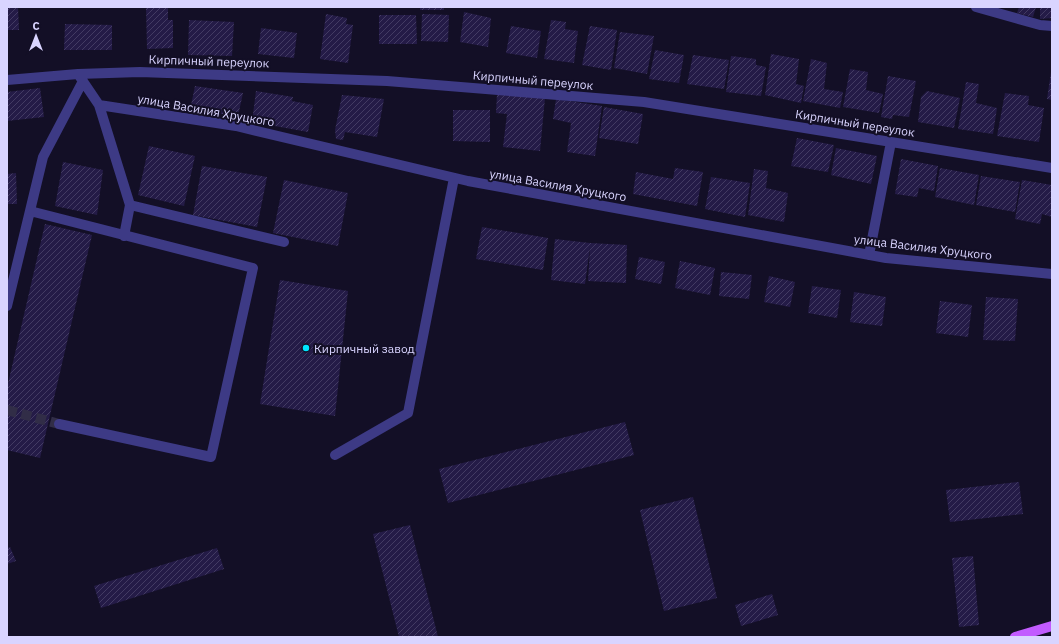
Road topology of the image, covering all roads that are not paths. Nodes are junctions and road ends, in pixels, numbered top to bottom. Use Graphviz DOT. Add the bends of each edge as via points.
graph roads {
  1 [pos="976,7"];
  2 [pos="1052,26"];
  3 [pos="81,78"];
  4 [pos="7,80"];
  5 [pos="99,105"];
  6 [pos="891,142"];
  7 [pos="1052,168"];
  8 [pos="454,178"];
  9 [pos="130,205"];
  10 [pos="30,211"];
  11 [pos="124,236"];
  12 [pos="284,242"];
  13 [pos="869,255"];
  14 [pos="1052,274"];
  15 [pos="7,306"];
  16 [pos="58,424"];
  17 [pos="334,455"];
  18 [pos="1052,626"];
  19 [pos="1017,637"];
  1 -- 2 [label="street"];
  3 -- 4 [label="street, Кирпичный переулок"];
  3 -- 5 [label="street"];
  3 -- 6 [label="street, Кирпичный переулок" via="140,72 387,81 644,102"];
  3 -- 10 [label="street" via="43,157"];
  5 -- 8 [label="street, улица Василия Хруцкого" via="236,126"];
  5 -- 9 [label="street"];
  6 -- 7 [label="street, Кирпичный переулок"];
  6 -- 13 [label="street"];
  8 -- 13 [label="street, улица Василия Хруцкого"];
  8 -- 17 [label="street" via="408,413"];
  9 -- 11 [label="street"];
  9 -- 12 [label="street"];
  10 -- 11 [label="street"];
  10 -- 15 [label="street"];
  11 -- 16 [label="street" via="253,268 211,457"];
  13 -- 14 [label="street, улица Василия Хруцкого"];
  18 -- 19 [label="main road"];
}
